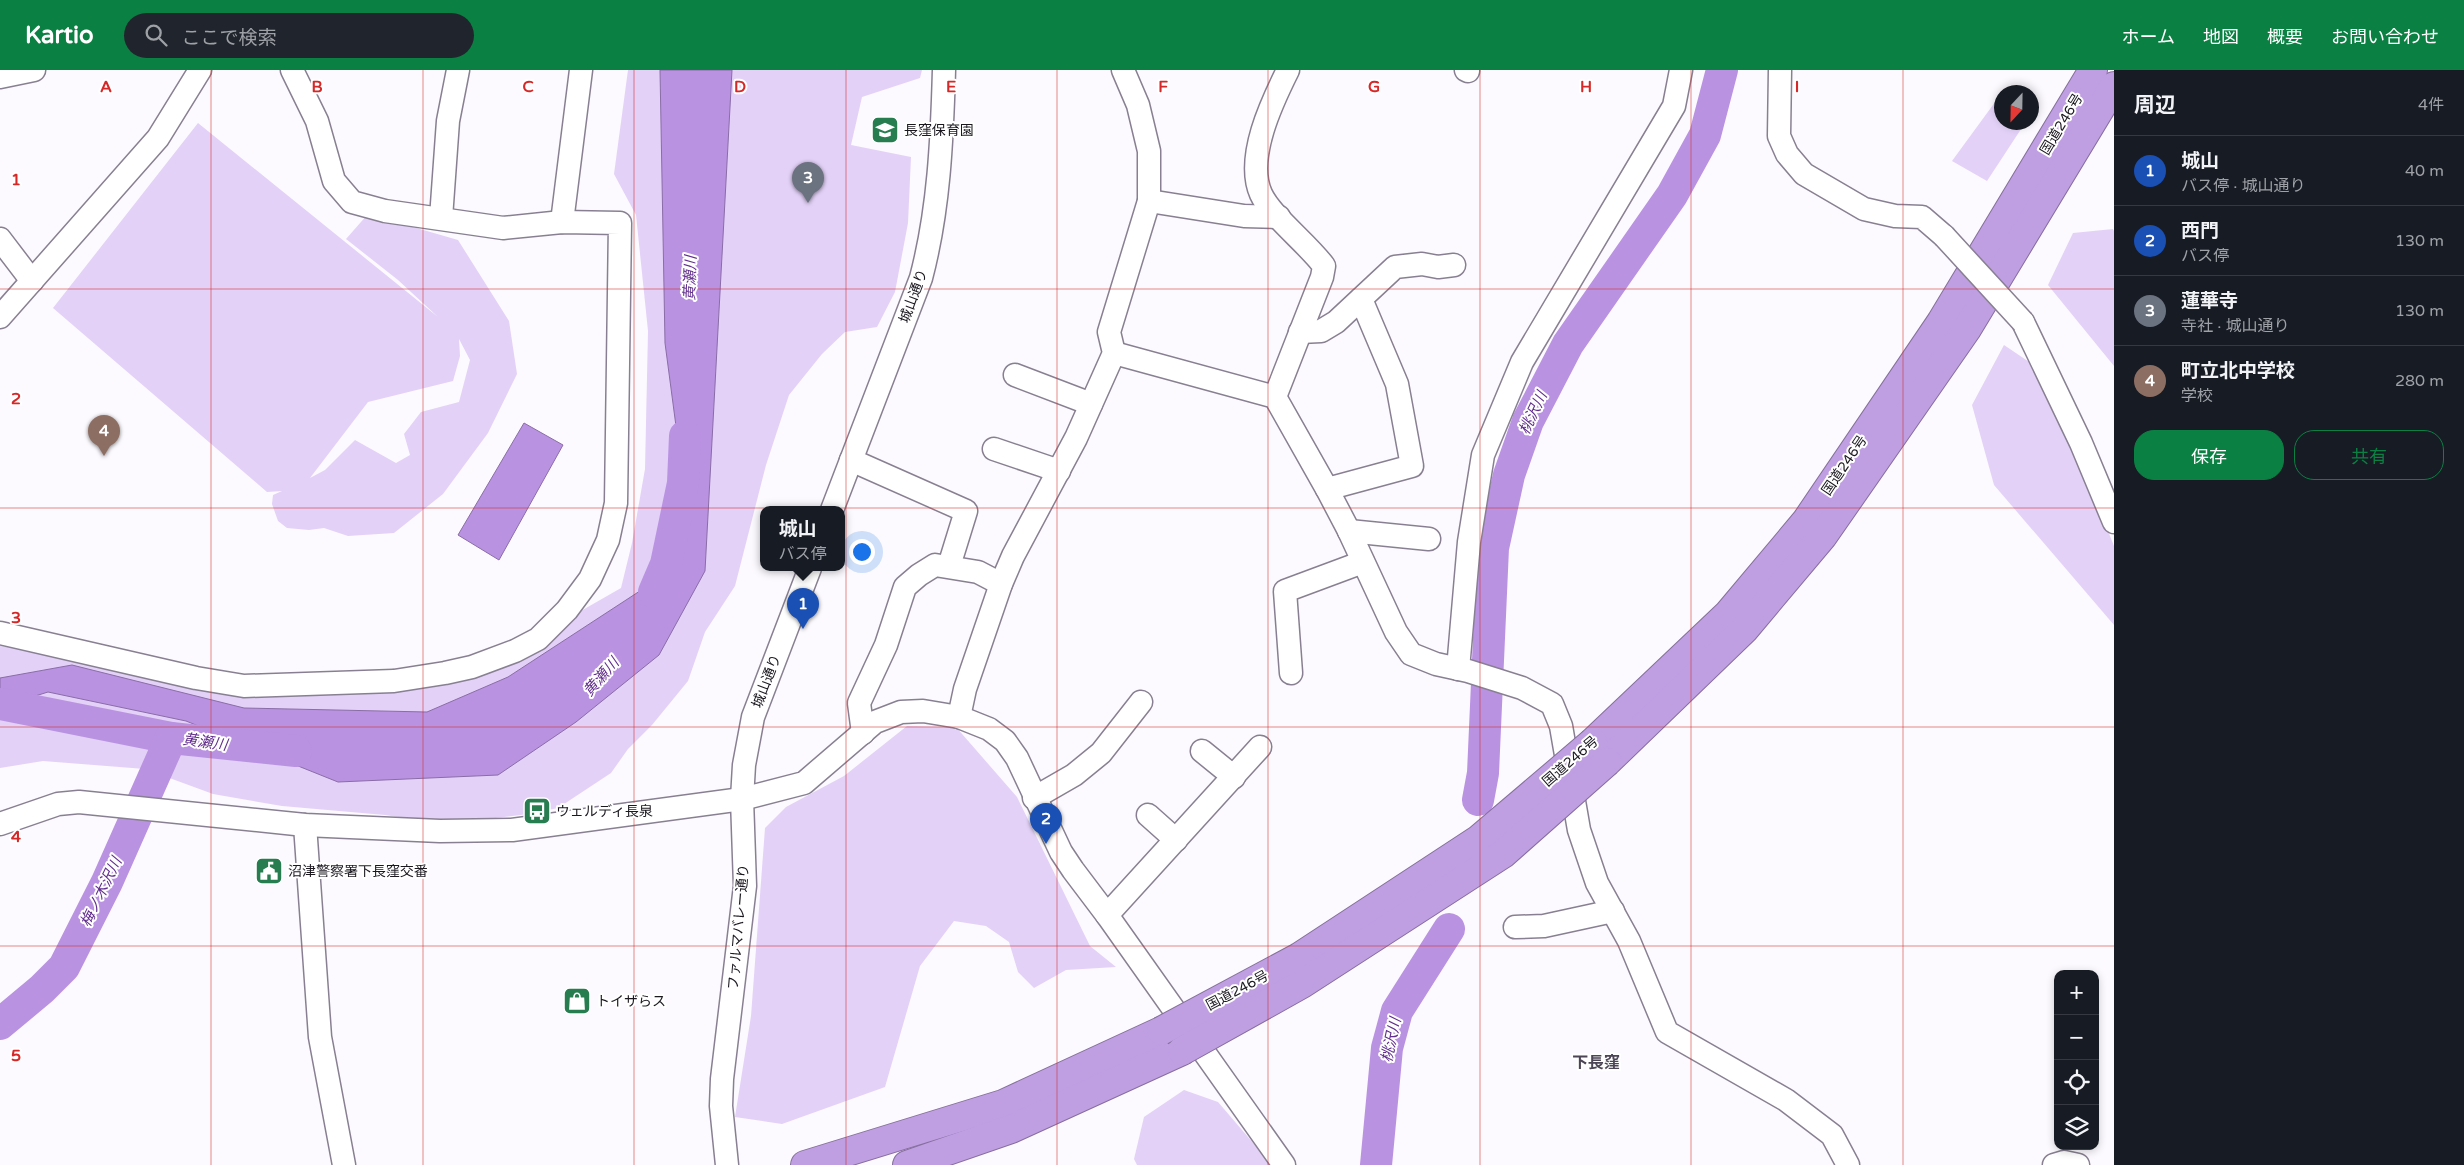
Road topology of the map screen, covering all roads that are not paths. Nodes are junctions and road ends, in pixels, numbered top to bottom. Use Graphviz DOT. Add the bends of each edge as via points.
graph roads {
  1 [pos="34,70"];
  2 [pos="200,70"];
  3 [pos="292,70"];
  4 [pos="458,70"];
  5 [pos="581,70"];
  6 [pos="944,70"];
  7 [pos="1124,70"];
  8 [pos="1288,70"];
  9 [pos="1681,70"];
  10 [pos="1780,70"];
  11 [pos="2093,70"];
  12 [pos="0,78"];
  13 [pos="2114,86"];
  14 [pos="1149,201"];
  15 [pos="1279,216"];
  16 [pos="441,218"];
  17 [pos="562,222"];
  18 [pos="0,240"];
  19 [pos="1454,265"];
  20 [pos="32,281"];
  21 [pos="1361,299"];
  22 [pos="0,317"];
  23 [pos="1300,332"];
  24 [pos="1114,353"];
  25 [pos="1016,374"];
  26 [pos="1274,397"];
  27 [pos="1091,404"];
  28 [pos="994,449"];
  29 [pos="851,460"];
  30 [pos="1059,471"];
  31 [pos="1327,489"];
  32 [pos="834,506"];
  33 [pos="2114,522"];
  34 [pos="1349,531"];
  35 [pos="1428,539"];
  36 [pos="1363,562"];
  37 [pos="949,566"];
  38 [pos="809,571"];
  39 [pos="1001,584"];
  40 [pos="0,633"];
  41 [pos="1463,670"];
  42 [pos="1291,672"];
  43 [pos="1141,702"];
  44 [pos="959,717"];
  45 [pos="863,733"];
  46 [pos="1260,746"];
  47 [pos="1202,751"];
  48 [pos="1600,752"];
  49 [pos="1234,777"];
  50 [pos="1034,798"];
  51 [pos="742,799"];
  52 [pos="1148,815"];
  53 [pos="0,824"];
  54 [pos="305,825"];
  55 [pos="1176,840"];
  56 [pos="1613,911"];
  57 [pos="1107,914"];
  58 [pos="1516,927"];
  59 [pos="726,1161"];
  60 [pos="344,1165"];
  61 [pos="805,1165"];
  62 [pos="907,1165"];
  63 [pos="1284,1165"];
  64 [pos="1848,1165"];
  65 [pos="2054,1165"];
  66 [pos="2078,1165"];
  1 -- 12 [label="street"];
  2 -- 20 [label="street" via="158,138"];
  3 -- 16 [label="street" via="317,121 334,181 352,202 385,211"];
  4 -- 16 [label="street" via="448,122"];
  5 -- 17 [label="street"];
  6 -- 29 [label="street, 城山通り" via="937,196 929,247 921,278"];
  7 -- 14 [label="street" via="1138,104 1148,151"];
  8 -- 15 [label="street" via="1261,129 1257,171 1261,194"];
  9 -- 41 [label="street" via="1674,106 1522,362 1483,455 1469,542"];
  10 -- 33 [label="street, bridge" via="1779,136 1787,154 1804,174 1864,209 1895,216 1922,217 1944,236 2023,322 2081,443"];
  11 -- 48 [label="highway, 国道246号" via="1942,322 1806,522 1728,614"];
  13 -- 48 [label="highway, 国道246号" via="1967,329 1823,536 1744,630"];
  14 -- 15 [label="street" via="1244,216"];
  14 -- 24 [label="street" via="1109,332"];
  15 -- 23 [label="street" via="1324,266"];
  16 -- 17 [label="street" via="503,228"];
  17 -- 40 [label="street" via="620,224 616,503 608,540 590,579 567,610 538,639 472,667 394,681 244,686"];
  18 -- 20 [label="street"];
  19 -- 21 [label="street" via="1395,267"];
  20 -- 22 [label="street"];
  21 -- 23 [label="street" via="1321,331"];
  21 -- 31 [label="street" via="1398,384 1412,466"];
  23 -- 26 [label="street"];
  24 -- 26 [label="street"];
  24 -- 27 [label="street"];
  25 -- 27 [label="street"];
  26 -- 31 [label="street"];
  27 -- 30 [label="street"];
  28 -- 30 [label="street"];
  29 -- 32 [label="street, 城山通り"];
  29 -- 37 [label="street" via="966,511"];
  30 -- 39 [label="street"];
  31 -- 34 [label="street"];
  34 -- 35 [label="street"];
  34 -- 36 [label="street"];
  36 -- 41 [label="street" via="1396,632 1411,654"];
  36 -- 42 [label="street" via="1286,591"];
  37 -- 39 [label="street" via="978,572"];
  37 -- 45 [label="street" via="935,565 905,587 886,645 859,703"];
  38 -- 51 [label="street, 城山通り" via="753,717 744,764"];
  39 -- 44 [label="street" via="965,688"];
  41 -- 56 [label="street" via="1522,688 1552,704 1561,726 1579,830 1597,883"];
  43 -- 50 [label="street" via="1101,753 1074,775"];
  44 -- 45 [label="street" via="923,711 901,712 875,722"];
  44 -- 50 [label="street" via="989,729 1005,741 1017,758"];
  45 -- 51 [label="street" via="804,783"];
  46 -- 49 [label="street"];
  47 -- 49 [label="street"];
  48 -- 61 [label="highway, 国道246号, bridge" via="1479,839 1299,957 1161,1031 1003,1104"];
  48 -- 62 [label="highway, 国道246号, bridge" via="1503,854 1302,984 1182,1052 1011,1129"];
  49 -- 55 [label="street"];
  50 -- 57 [label="street" via="1061,852"];
  51 -- 54 [label="street" via="512,830 440,831"];
  51 -- 59 [label="street, ファルマバレー通り" via="745,886 724,1055 721,1106"];
  52 -- 55 [label="street"];
  53 -- 54 [label="street" via="58,804 79,802"];
  54 -- 60 [label="street" via="320,1037"];
  55 -- 57 [label="street"];
  56 -- 58 [label="street" via="1544,926"];
  56 -- 64 [label="street" via="1667,1032 1786,1100 1832,1135"];
  57 -- 63 [label="street"];
  65 -- 66 [label="street" via="2064,1162"];
}
